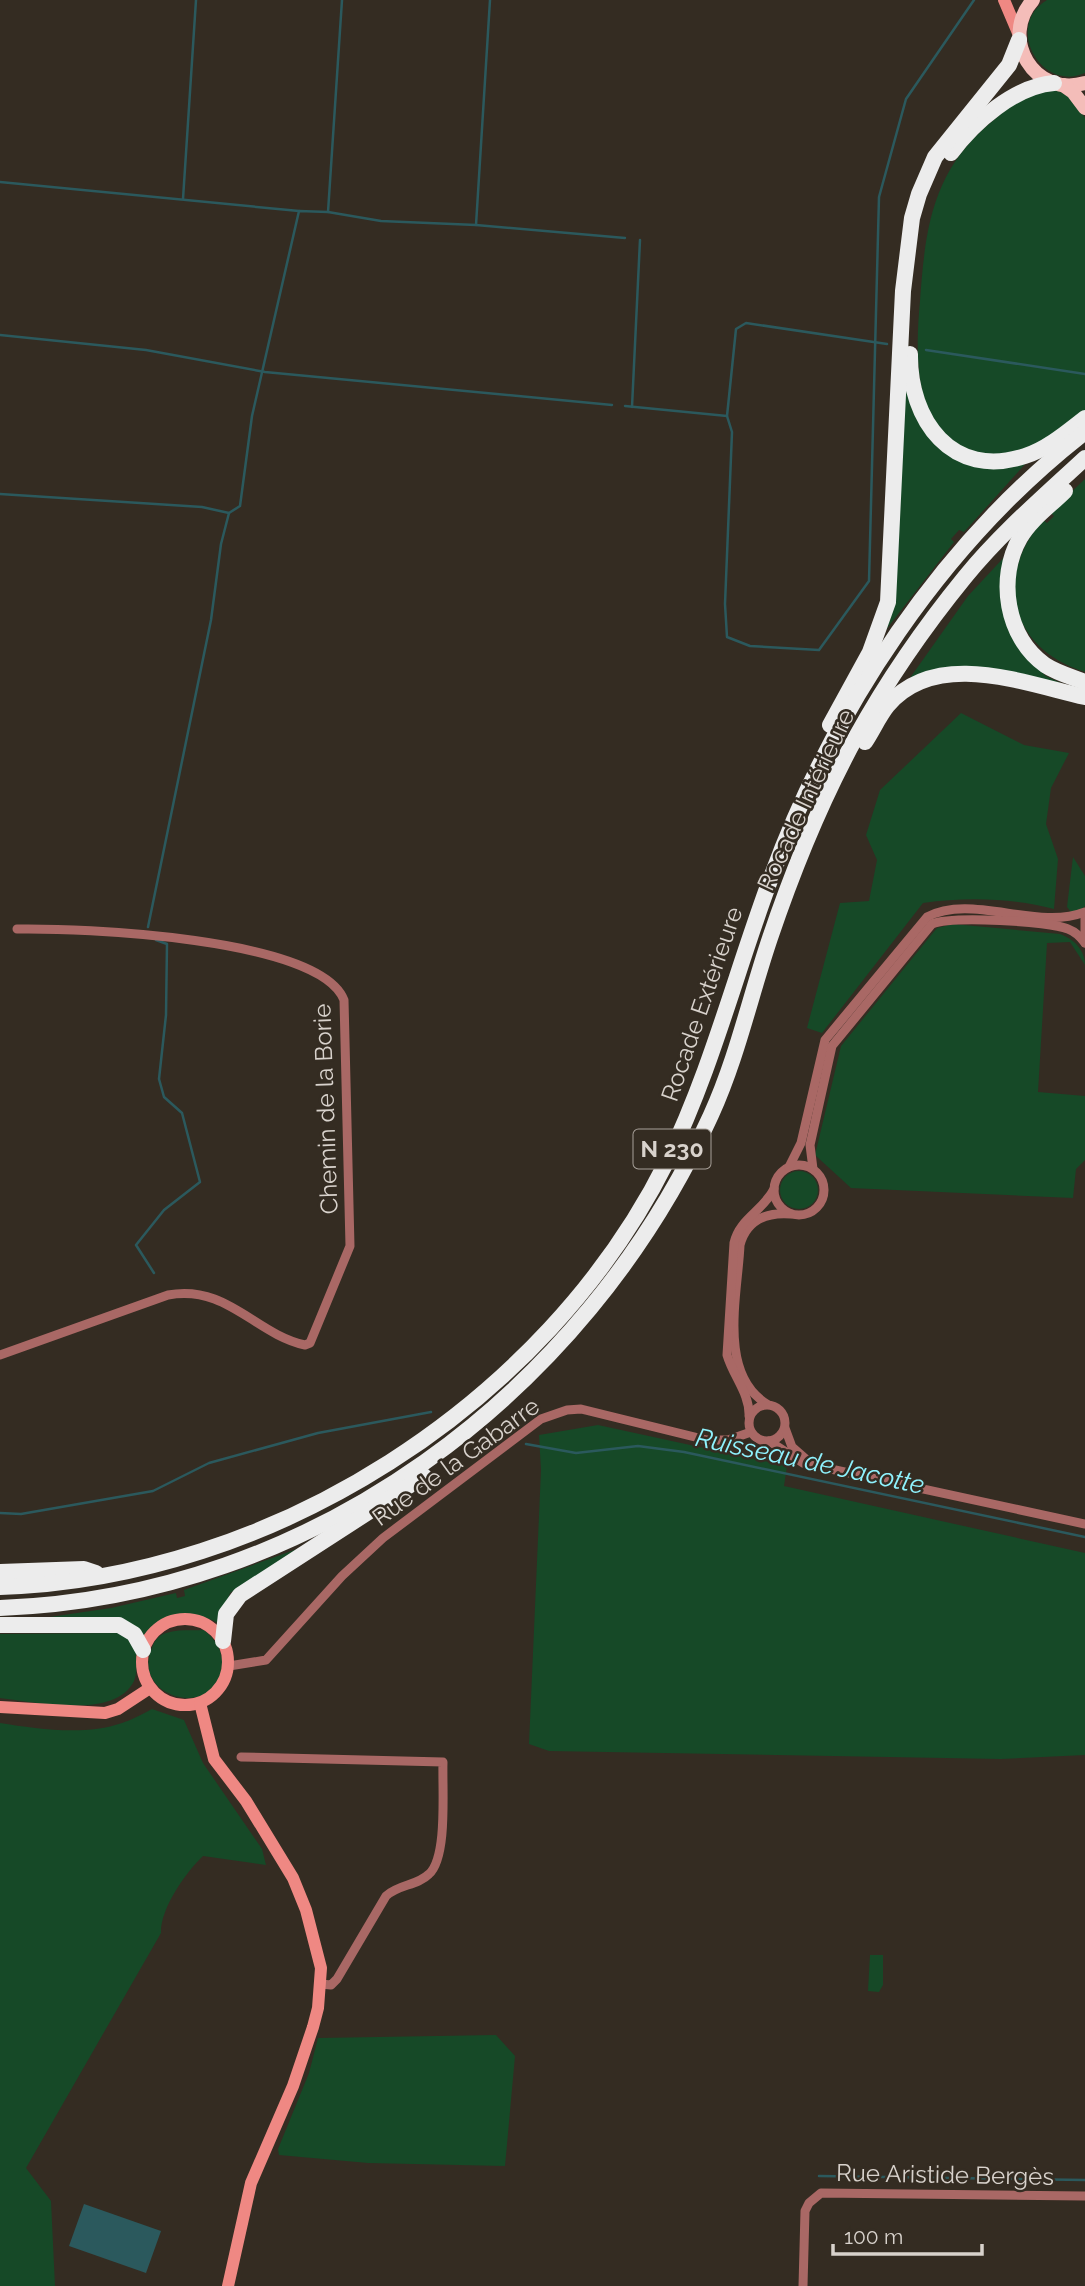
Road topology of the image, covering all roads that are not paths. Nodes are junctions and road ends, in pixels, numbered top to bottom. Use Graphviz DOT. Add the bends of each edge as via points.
graph roads {
  1 [pos="1004,0"];
  2 [pos="1033,0"];
  3 [pos="1019,36"];
  4 [pos="1085,83"];
  5 [pos="1058,84"];
  6 [pos="1085,108"];
  7 [pos="1085,418"];
  8 [pos="1085,432"];
  9 [pos="1085,458"];
  10 [pos="1085,471"];
  11 [pos="1083,681"];
  12 [pos="1085,697"];
  13 [pos="798,811"];
  14 [pos="815,821"];
  15 [pos="1085,912"];
  16 [pos="1085,918"];
  17 [pos="17,929"];
  18 [pos="1085,943"];
  19 [pos="789,1167"];
  20 [pos="813,1169"];
  21 [pos="774,1189"];
  22 [pos="791,1214"];
  23 [pos="0,1355"];
  24 [pos="507,1398"];
  25 [pos="767,1404"];
  26 [pos="749,1416"];
  27 [pos="785,1428"];
  28 [pos="751,1432"];
  29 [pos="769,1441"];
  30 [pos="816,1465"];
  31 [pos="1085,1524"];
  32 [pos="0,1572"];
  33 [pos="105,1576"];
  34 [pos="0,1587"];
  35 [pos="0,1608"];
  36 [pos="0,1625"];
  37 [pos="223,1641"];
  38 [pos="143,1650"];
  39 [pos="229,1666"];
  40 [pos="150,1688"];
  41 [pos="200,1703"];
  42 [pos="0,1707"];
  43 [pos="241,1758"];
  44 [pos="321,1984"];
  45 [pos="1085,2196"];
  46 [pos="228,2286"];
  47 [pos="803,2286"];
  1 -- 3 [label="main road"];
  2 -- 3 [label="main road" via="1021,20"];
  3 -- 5 [label="main road" via="1030,67"];
  3 -- 13 [label="highway" via="1009,65 935,157 919,194 903,291 888,602 870,652 834,713"];
  4 -- 5 [label="main road"];
  5 -- 6 [label="main road" via="1073,92"];
  5 -- 7 [label="highway" via="1027,88 1003,104 956,146 935,181 922,218 916,256 911,387 924,421 935,435 950,447 982,460 1011,460 1035,452"];
  8 -- 13 [label="highway, Rocade Extérieure / N 230" via="1010,500 938,582 843,719"];
  9 -- 14 [label="highway, Rocade Intérieure / N 230" via="966,576 871,712"];
  10 -- 11 [label="highway" via="1021,537 1007,585 1013,620 1034,655"];
  12 -- 14 [label="highway" via="970,673 921,683 888,706"];
  13 -- 33 [label="highway, Rocade Extérieure / N 230" via="750,935 725,1020 676,1141 639,1210 555,1322 461,1410 355,1483 248,1535 172,1561"];
  14 -- 24 [label="highway, Rocade Intérieure / N 230" via="768,942 713,1110 684,1172 611,1286"];
  15 -- 19 [label="street" via="1064,917 949,909 927,917 824,1040 802,1143"];
  16 -- 18 [label="street"];
  17 -- 23 [label="street, Chemin de la Borie" via="149,933 217,945 313,971 339,987 344,1000 350,1246 310,1343 300,1344 215,1298 187,1293 168,1295"];
  18 -- 20 [label="street" via="1076,933 1054,926 960,919 932,924 832,1046 810,1145"];
  19 -- 20 [label="street"];
  19 -- 21 [label="street" via="778,1176"];
  20 -- 22 [label="street" via="823,1182 823,1198 809,1213"];
  21 -- 22 [label="street" via="779,1205"];
  21 -- 26 [label="street" via="769,1200 740,1226 734,1243 727,1355 747,1398"];
  22 -- 25 [label="street" via="768,1214 756,1220 746,1229 740,1245 735,1355 754,1395"];
  24 -- 35 [label="highway, Rocade Intérieure / N 230" via="415,1469 256,1554 117,1594"];
  24 -- 37 [label="highway" via="421,1478 240,1595 226,1614"];
  25 -- 26 [label="street" via="756,1407"];
  25 -- 27 [label="street" via="783,1413"];
  26 -- 28 [label="street"];
  27 -- 29 [label="street"];
  27 -- 30 [label="street" via="796,1452"];
  28 -- 29 [label="street"];
  28 -- 39 [label="street, Rue de la Gabarre" via="721,1441 706,1440 580,1409 541,1419 383,1538 266,1660"];
  29 -- 30 [label="street" via="797,1461"];
  30 -- 31 [label="street"];
  32 -- 33 [label="highway" via="84,1569"];
  33 -- 34 [label="highway, Rocade Extérieure / N 230"];
  36 -- 38 [label="highway" via="119,1625 134,1634"];
  37 -- 38 [label="main road" via="214,1630 188,1619 160,1626"];
  37 -- 39 [label="main road"];
  38 -- 40 [label="main road"];
  39 -- 41 [label="main road" via="220,1689"];
  40 -- 41 [label="main road" via="172,1704"];
  40 -- 42 [label="main road" via="105,1713"];
  41 -- 44 [label="main road" via="214,1759 293,1878 313,1933"];
  43 -- 44 [label="street" via="443,1762 435,1866 421,1880 386,1896 337,1979 331,1985"];
  44 -- 46 [label="main road" via="304,2058 251,2183"];
  45 -- 47 [label="street, Rue Aristide Bergès" via="821,2193 809,2203 804,2220"];
}
